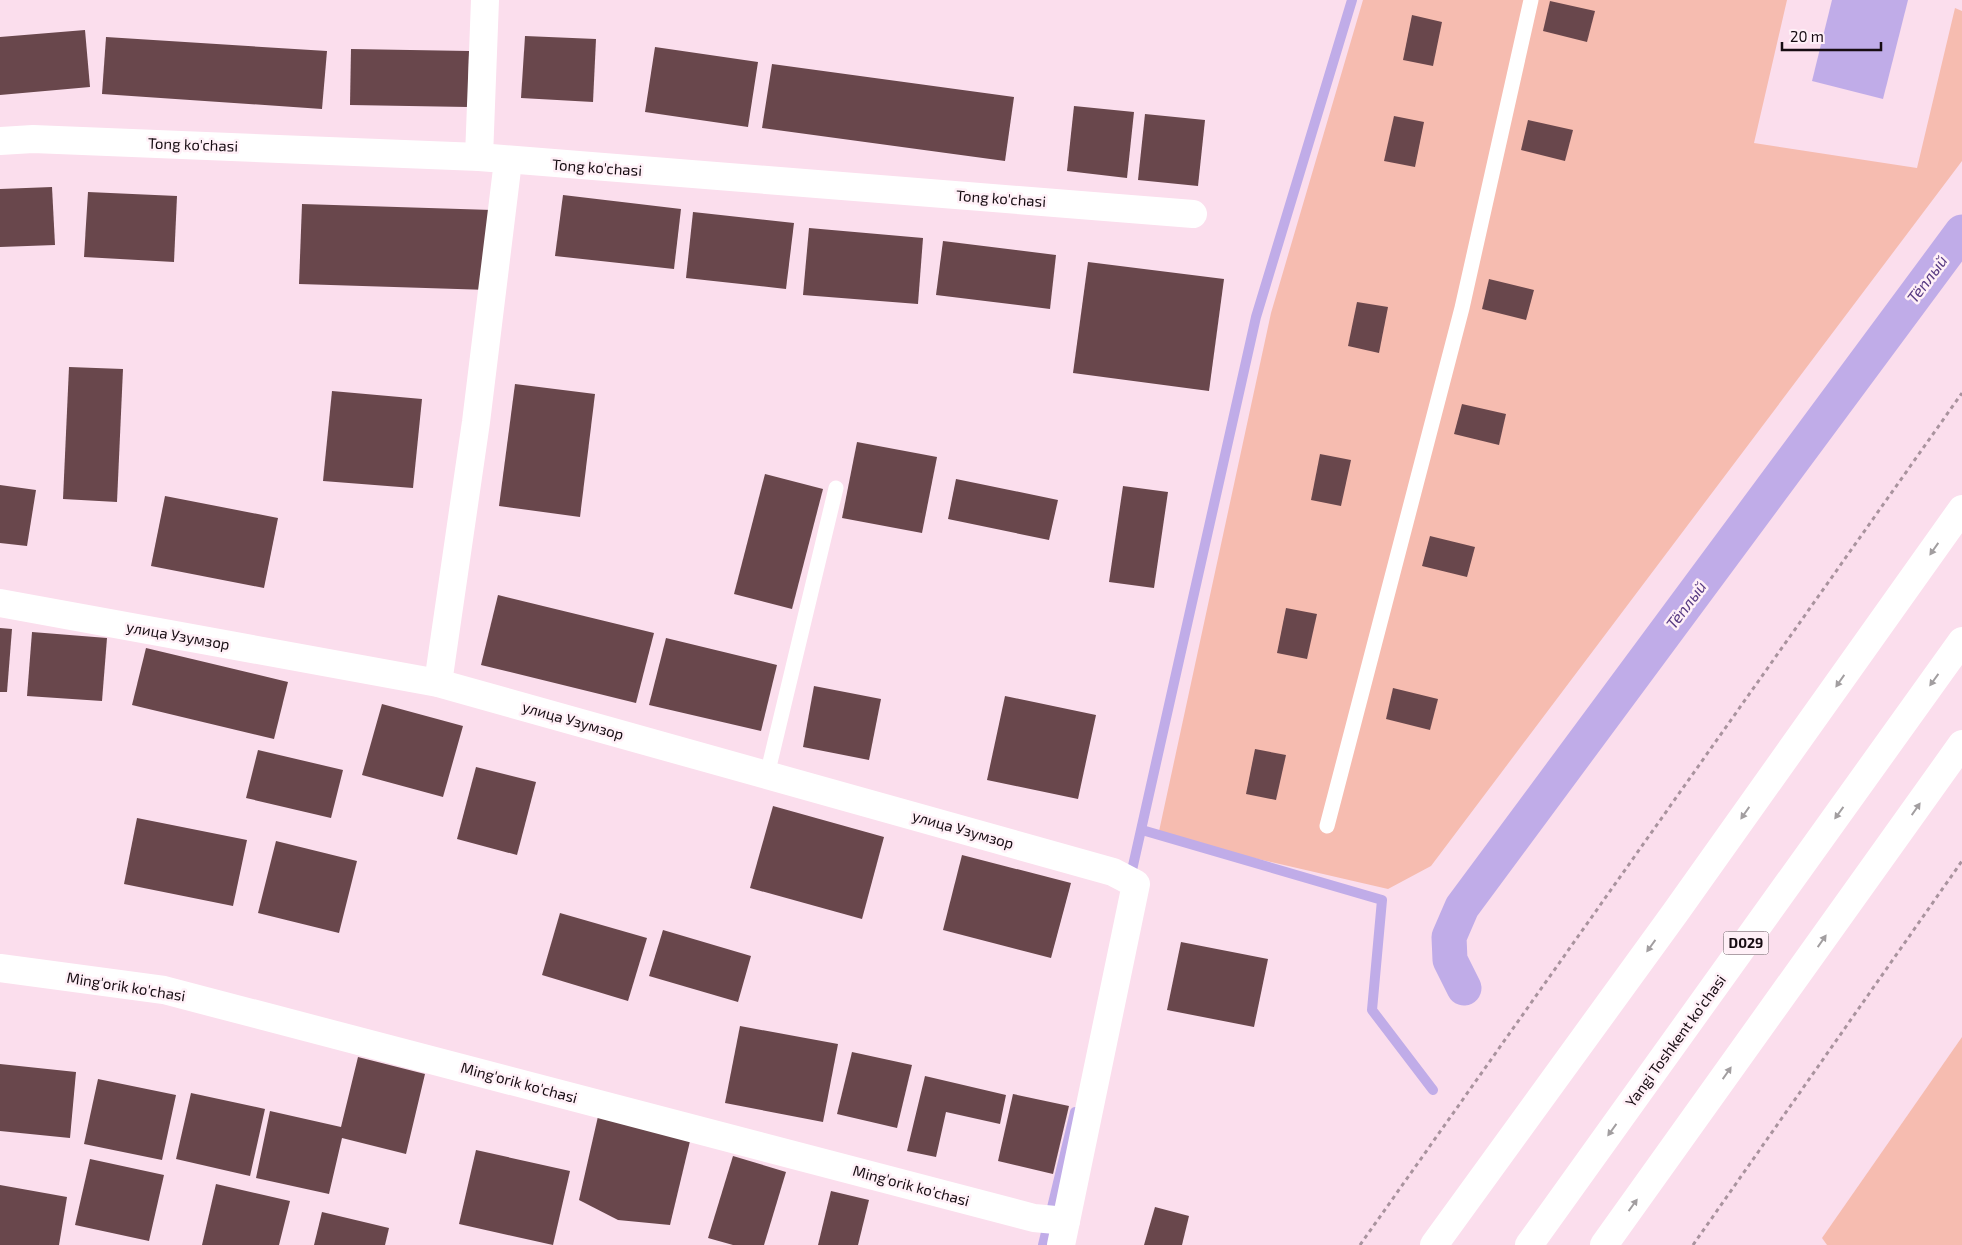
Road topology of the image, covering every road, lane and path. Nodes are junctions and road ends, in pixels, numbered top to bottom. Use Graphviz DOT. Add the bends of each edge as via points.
graph roads {
  1 [pos="485,0"];
  2 [pos="1531,0"];
  3 [pos="0,142"];
  4 [pos="479,157"];
  5 [pos="508,161"];
  6 [pos="1193,214"];
  7 [pos="1962,394"];
  8 [pos="836,488"];
  9 [pos="1962,509"];
  10 [pos="0,603"];
  11 [pos="1962,641"];
  12 [pos="438,683"];
  13 [pos="1962,744"];
  14 [pos="767,775"];
  15 [pos="1327,826"];
  16 [pos="1962,861"];
  17 [pos="0,968"];
  18 [pos="1064,1233"];
  19 [pos="1360,1245"];
  20 [pos="1434,1245"];
  21 [pos="1529,1245"];
  22 [pos="1604,1245"];
  23 [pos="1692,1245"];
  1 -- 4 [label="main road"];
  2 -- 15 [label="lane" via="1462,308"];
  3 -- 4 [label="main road, Tong ko'chasi" via="33,139"];
  4 -- 5 [label="main road, Tong ko'chasi"];
  5 -- 6 [label="main road, Tong ko'chasi"];
  5 -- 12 [label="main road" via="476,422"];
  7 -- 19 [label="path"];
  8 -- 14 [label="lane"];
  9 -- 20 [label="main road, one-way"];
  10 -- 12 [label="main road, улица Узумзор"];
  11 -- 21 [label="main road, Yangi Toshkent ko‘chasi / D029, one-way"];
  12 -- 14 [label="main road, улица Узумзор"];
  22 -- 13 [label="main road, one-way"];
  14 -- 18 [label="main road, улица Узумзор" via="1124,878"];
  16 -- 23 [label="path"];
  17 -- 18 [label="main road, Ming'orik ko'chasi" via="164,990 1034,1218"];
}
